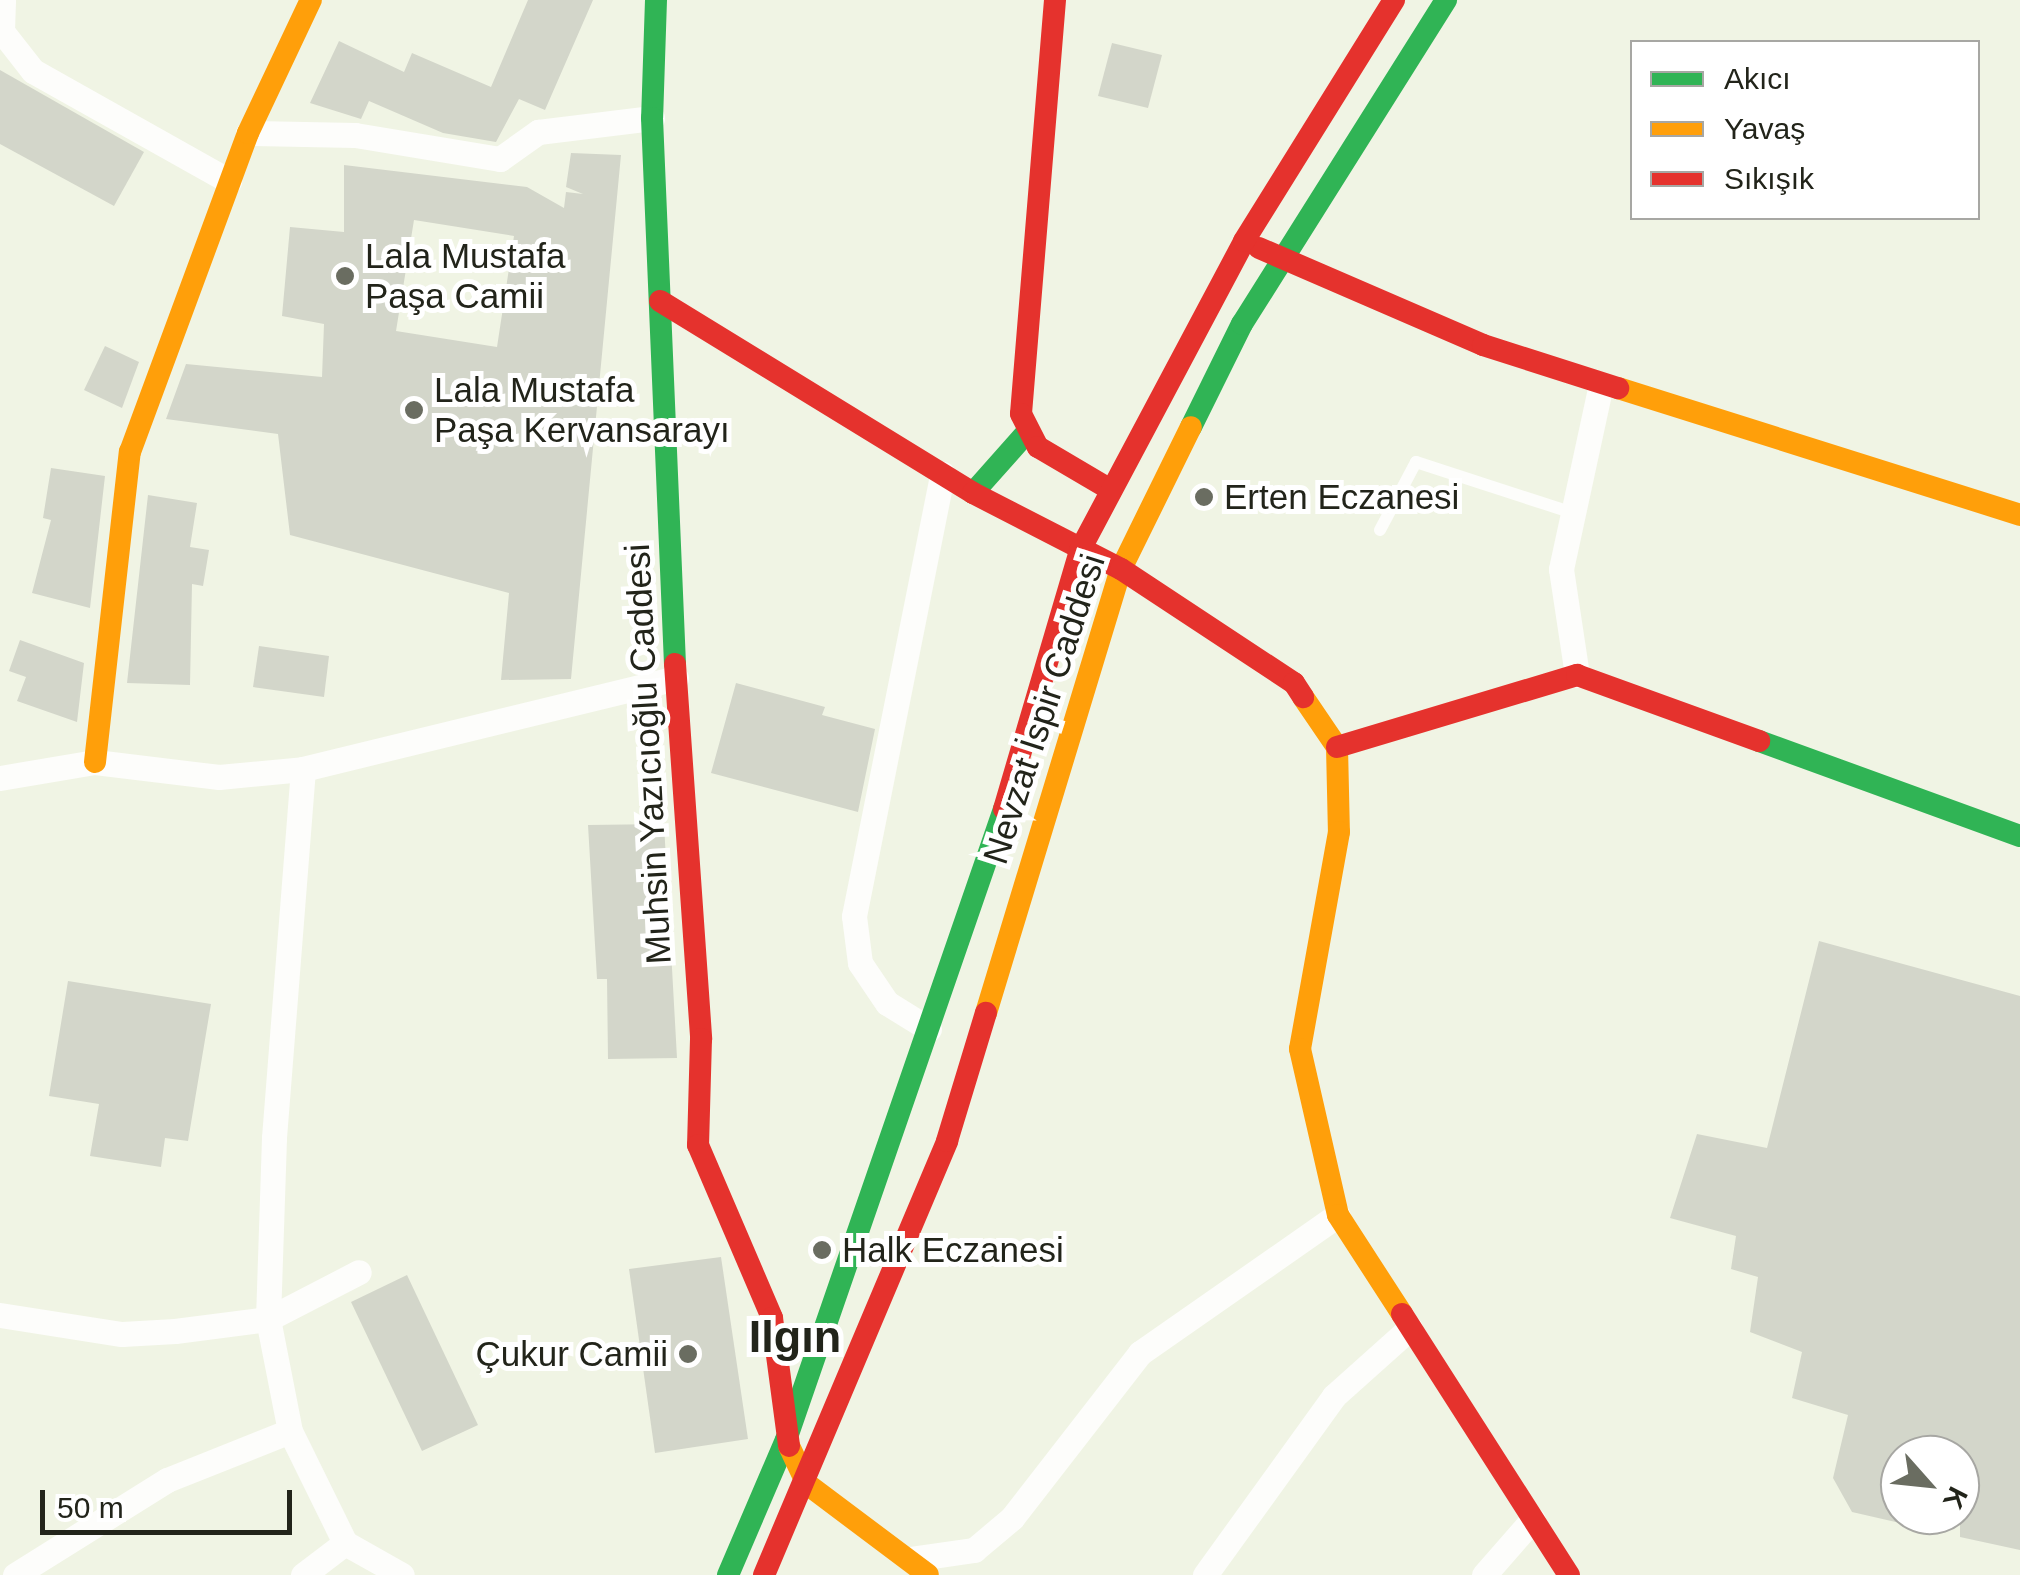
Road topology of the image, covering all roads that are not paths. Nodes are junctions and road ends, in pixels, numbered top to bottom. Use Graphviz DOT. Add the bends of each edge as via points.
graph roads {
  1 [pos="3,0"];
  2 [pos="311,0"];
  3 [pos="656,0"];
  4 [pos="1054,0"];
  5 [pos="1394,0"];
  6 [pos="1446,0"];
  7 [pos="1,29"];
  8 [pos="652,118"];
  9 [pos="248,133"];
  10 [pos="229,181"];
  11 [pos="1244,240"];
  12 [pos="1282,258"];
  13 [pos="660,300"];
  14 [pos="1601,384"];
  15 [pos="1028,432"];
  16 [pos="942,474"];
  17 [pos="1112,490"];
  18 [pos="973,493"];
  19 [pos="1570,512"];
  20 [pos="2020,515"];
  21 [pos="1380,530"];
  22 [pos="1080,550"];
  23 [pos="1121,569"];
  24 [pos="1577,675"];
  25 [pos="676,678"];
  26 [pos="1336,747"];
  27 [pos="95,762"];
  28 [pos="303,768"];
  29 [pos="0,778"];
  30 [pos="2020,836"];
  31 [pos="929,1029"];
  32 [pos="1338,1215"];
  33 [pos="359,1272"];
  34 [pos="0,1314"];
  35 [pos="268,1319"];
  36 [pos="1410,1328"];
  37 [pos="290,1431"];
  38 [pos="786,1440"];
  39 [pos="806,1484"];
  40 [pos="1532,1519"];
  41 [pos="345,1543"];
  42 [pos="920,1567"];
  43 [pos="14,1575"];
  44 [pos="302,1575"];
  45 [pos="402,1575"];
  46 [pos="728,1575"];
  47 [pos="764,1575"];
  48 [pos="1204,1575"];
  49 [pos="1484,1575"];
  50 [pos="1568,1575"];
  1 -- 7 [label="street"];
  2 -- 9 [label="street"];
  3 -- 8 [label="street, Muhsin Yazıcıoğlu Caddesi"];
  4 -- 15 [label="street" via="1021,414"];
  5 -- 11 [label="street, Nevzat İspir Caddesi"];
  6 -- 12 [label="street, Nevzat İspir Caddesi"];
  7 -- 10 [label="street" via="34,70"];
  8 -- 9 [label="street" via="538,132 500,158 354,134"];
  8 -- 13 [label="street, Muhsin Yazıcıoğlu Caddesi"];
  9 -- 10 [label="street"];
  10 -- 27 [label="street" via="130,452"];
  11 -- 12 [label="street"];
  11 -- 17 [label="street, Nevzat İspir Caddesi"];
  12 -- 14 [label="street" via="1483,345"];
  12 -- 23 [label="street, Nevzat İspir Caddesi" via="1242,324"];
  13 -- 16 [label="street"];
  13 -- 25 [label="street, Muhsin Yazıcıoğlu Caddesi"];
  14 -- 19 [label="street"];
  14 -- 20 [label="street"];
  15 -- 17 [label="street" via="1059,465"];
  15 -- 18 [label="street"];
  16 -- 18 [label="street"];
  16 -- 31 [label="street" via="854,916 860,962 887,1003"];
  17 -- 22 [label="street, Nevzat İspir Caddesi"];
  18 -- 22 [label="street"];
  19 -- 21 [label="lane" via="1416,462"];
  19 -- 24 [label="street" via="1561,569"];
  22 -- 23 [label="street"];
  22 -- 31 [label="street, Nevzat İspir Caddesi" via="996,838"];
  23 -- 26 [label="street" via="1294,683"];
  23 -- 39 [label="street, Nevzat İspir Caddesi" via="946,1141 838,1391"];
  24 -- 26 [label="street"];
  24 -- 30 [label="street"];
  25 -- 28 [label="street"];
  25 -- 38 [label="street, Muhsin Yazıcıoğlu Caddesi" via="701,1039 698,1146 772,1318"];
  26 -- 32 [label="street" via="1339,832 1300,1049"];
  27 -- 28 [label="street" via="219,777"];
  27 -- 29 [label="street"];
  28 -- 35 [label="street" via="274,1138"];
  31 -- 38 [label="street, Nevzat İspir Caddesi"];
  32 -- 36 [label="street"];
  32 -- 42 [label="street" via="1140,1353 1012,1518 974,1550"];
  33 -- 35 [label="street"];
  34 -- 35 [label="street" via="122,1334"];
  35 -- 37 [label="street"];
  36 -- 40 [label="street"];
  36 -- 48 [label="street" via="1334,1396"];
  37 -- 41 [label="street"];
  37 -- 43 [label="street" via="167,1480"];
  38 -- 39 [label="street, Muhsin Yazıcıoğlu Caddesi"];
  38 -- 46 [label="street, Nevzat İspir Caddesi"];
  39 -- 42 [label="street"];
  39 -- 47 [label="street, Nevzat İspir Caddesi"];
  40 -- 49 [label="street"];
  40 -- 50 [label="street"];
  41 -- 44 [label="street"];
  41 -- 45 [label="street"];
}
